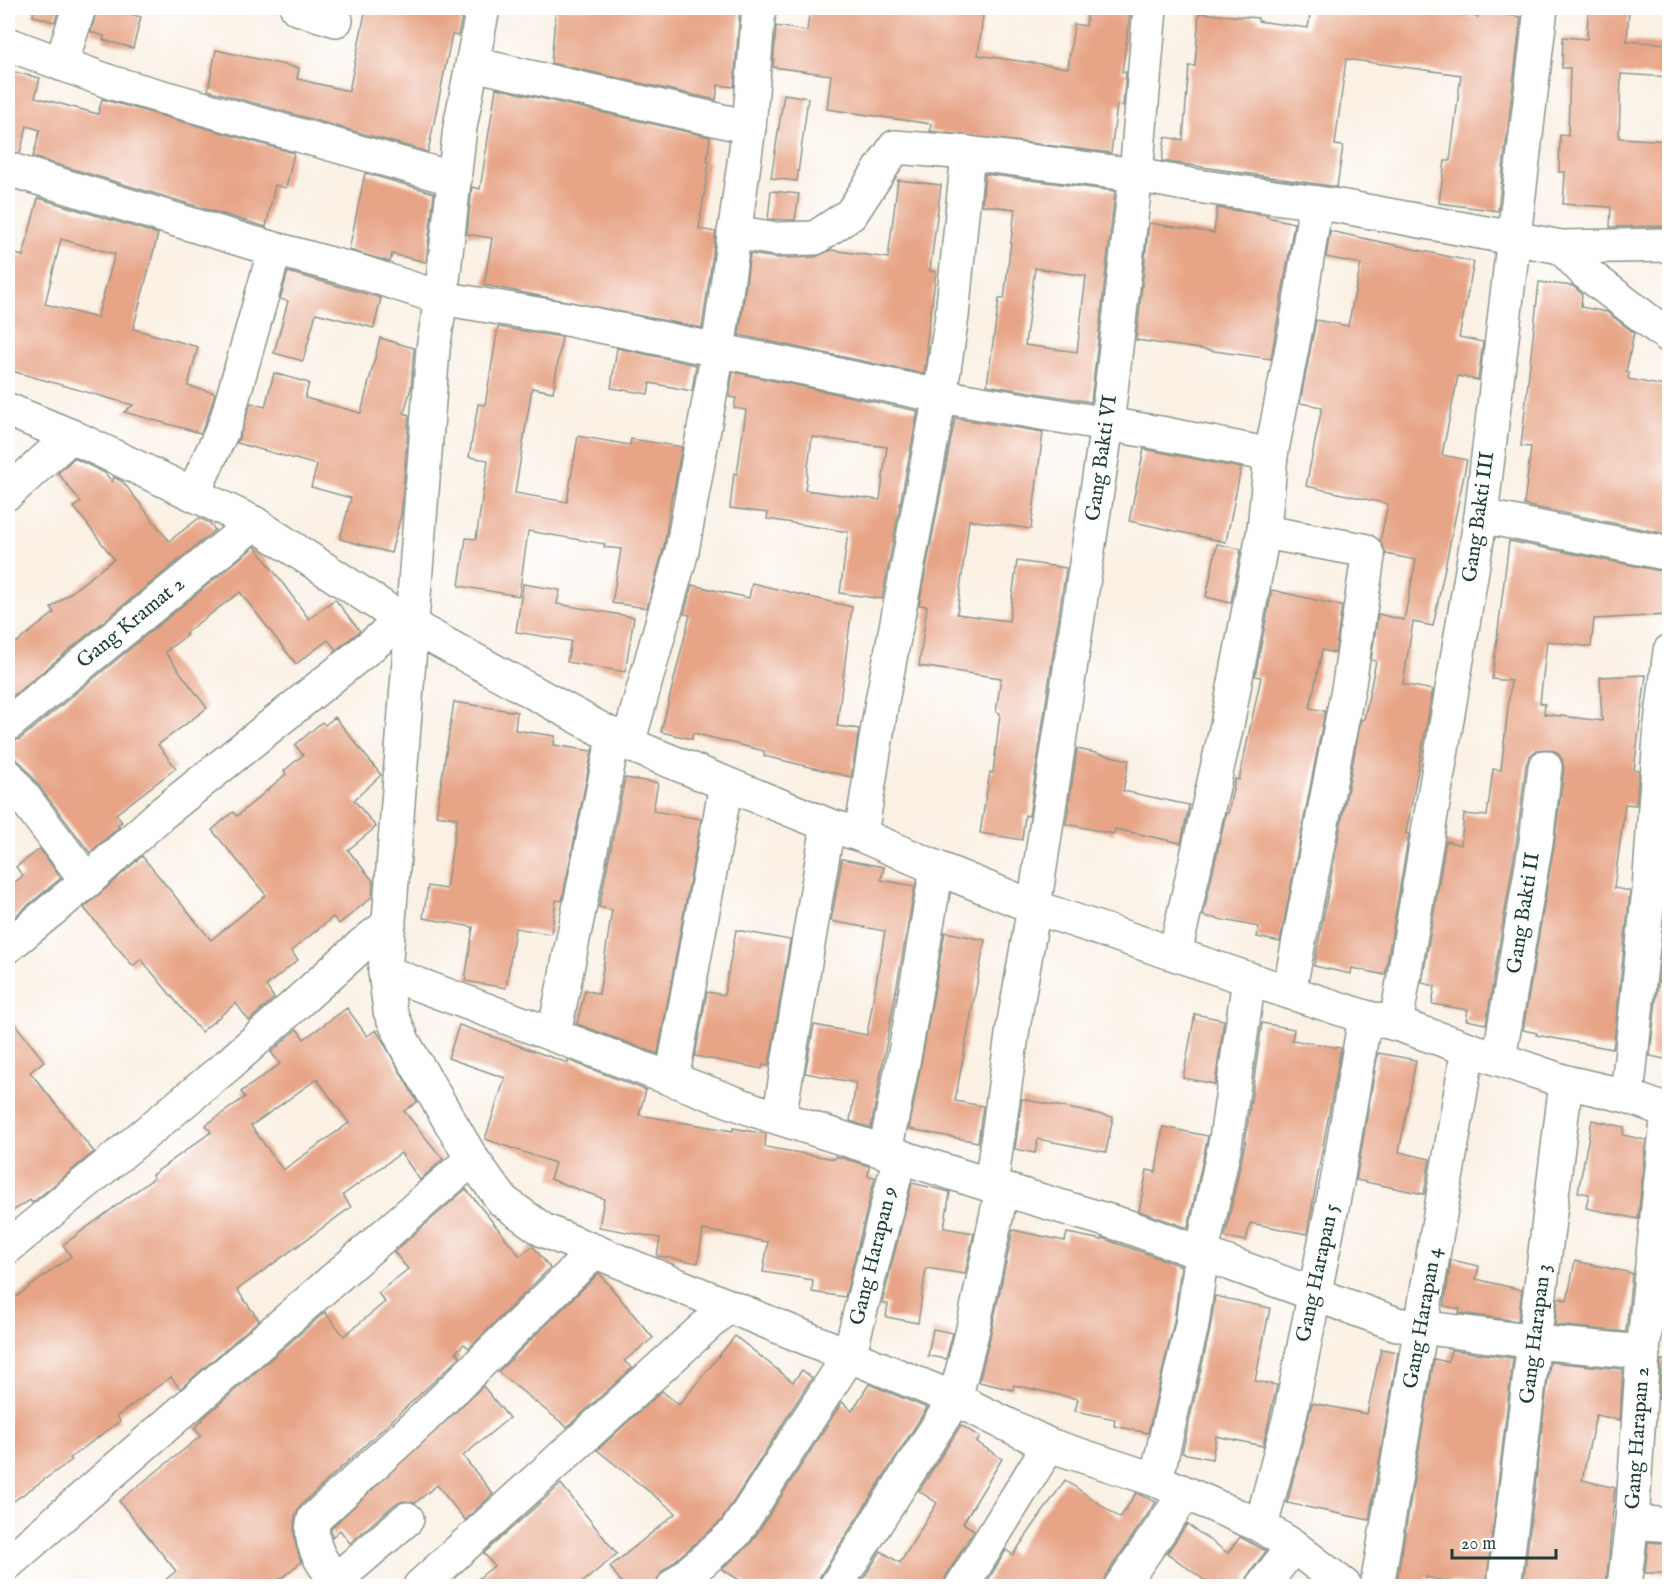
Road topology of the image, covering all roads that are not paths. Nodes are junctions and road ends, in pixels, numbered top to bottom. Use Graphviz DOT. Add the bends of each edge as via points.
graph roads {
  1 [pos="79,8"];
  2 [pos="297,8"];
  3 [pos="483,8"];
  4 [pos="759,8"];
  5 [pos="1150,8"];
  6 [pos="1541,8"];
  7 [pos="336,20"];
  8 [pos="8,44"];
  9 [pos="61,64"];
  10 [pos="473,64"];
  11 [pos="749,127"];
  12 [pos="968,153"];
  13 [pos="9,175"];
  14 [pos="1136,175"];
  15 [pos="454,178"];
  16 [pos="1316,203"];
  17 [pos="734,232"];
  18 [pos="1514,239"];
  19 [pos="1670,245"];
  20 [pos="1561,247"];
  21 [pos="275,249"];
  22 [pos="441,298"];
  23 [pos="1670,337"];
  24 [pos="718,351"];
  25 [pos="940,396"];
  26 [pos="8,410"];
  27 [pos="1107,425"];
  28 [pos="71,436"];
  29 [pos="1271,455"];
  30 [pos="8,493"];
  31 [pos="193,494"];
  32 [pos="1481,516"];
  33 [pos="254,523"];
  34 [pos="1264,529"];
  35 [pos="1670,554"];
  36 [pos="407,623"];
  37 [pos="1670,651"];
  38 [pos="8,724"];
  39 [pos="621,740"];
  40 [pos="1545,767"];
  41 [pos="8,776"];
  42 [pos="726,785"];
  43 [pos="828,825"];
  44 [pos="861,835"];
  45 [pos="937,868"];
  46 [pos="87,881"];
  47 [pos="1659,885"];
  48 [pos="1034,907"];
  49 [pos="389,924"];
  50 [pos="8,946"];
  51 [pos="1175,953"];
  52 [pos="385,972"];
  53 [pos="1249,979"];
  54 [pos="1289,992"];
  55 [pos="1365,1017"];
  56 [pos="1396,1024"];
  57 [pos="554,1034"];
  58 [pos="1468,1049"];
  59 [pos="1499,1059"];
  60 [pos="672,1078"];
  61 [pos="1566,1082"];
  62 [pos="1627,1096"];
  63 [pos="1669,1111"];
  64 [pos="779,1118"];
  65 [pos="892,1154"];
  66 [pos="472,1159"];
  67 [pos="997,1187"];
  68 [pos="8,1247"];
  69 [pos="595,1251"];
  70 [pos="1202,1253"];
  71 [pos="1313,1292"];
  72 [pos="728,1306"];
  73 [pos="1421,1328"];
  74 [pos="1535,1342"];
  75 [pos="1643,1352"];
  76 [pos="849,1356"];
  77 [pos="955,1399"];
  78 [pos="1049,1445"];
  79 [pos="1156,1480"];
  80 [pos="1185,1494"];
  81 [pos="407,1519"];
  82 [pos="1632,1522"];
  83 [pos="1670,1525"];
  84 [pos="1261,1526"];
  85 [pos="1293,1546"];
  86 [pos="8,1563"];
  87 [pos="332,1582"];
  88 [pos="420,1587"];
  89 [pos="674,1587"];
  90 [pos="836,1587"];
  91 [pos="962,1587"];
  92 [pos="1121,1587"];
  93 [pos="1263,1587"];
  94 [pos="1345,1587"];
  95 [pos="1377,1587"];
  96 [pos="1504,1587"];
  97 [pos="1624,1587"];
  1 -- 9 [label="street"];
  2 -- 7 [label="street"];
  3 -- 10 [label="street"];
  4 -- 11 [label="street"];
  5 -- 14 [label="street, Gang Bakti VI"];
  6 -- 18 [label="street, Gang Bakti III"];
  8 -- 9 [label="street"];
  9 -- 15 [label="street" via="113,83"];
  10 -- 11 [label="street"];
  10 -- 15 [label="street" via="459,127"];
  11 -- 17 [label="street"];
  12 -- 14 [label="street"];
  12 -- 17 [label="street" via="895,147 851,213 815,237 776,239"];
  12 -- 25 [label="street"];
  13 -- 21 [label="street"];
  14 -- 16 [label="street"];
  14 -- 27 [label="street, Gang Bakti VI"];
  15 -- 22 [label="street"];
  16 -- 18 [label="street"];
  16 -- 29 [label="street"];
  17 -- 24 [label="street"];
  18 -- 20 [label="street"];
  18 -- 32 [label="street, Gang Bakti III"];
  19 -- 20 [label="street"];
  20 -- 23 [label="street" via="1593,279"];
  21 -- 22 [label="street"];
  21 -- 31 [label="street" via="226,422"];
  22 -- 24 [label="street" via="567,319"];
  22 -- 36 [label="street"];
  24 -- 25 [label="street"];
  24 -- 39 [label="street" via="682,551"];
  25 -- 27 [label="street"];
  25 -- 44 [label="street" via="882,701"];
  26 -- 28 [label="street"];
  27 -- 29 [label="street"];
  27 -- 48 [label="street, Gang Bakti VI"];
  28 -- 30 [label="street"];
  28 -- 31 [label="street"];
  29 -- 34 [label="street"];
  31 -- 33 [label="street"];
  32 -- 35 [label="street"];
  32 -- 56 [label="street, Gang Bakti III"];
  33 -- 36 [label="street"];
  33 -- 38 [label="street, Gang Kramat 2"];
  34 -- 51 [label="street" via="1227,725"];
  34 -- 54 [label="street" via="1363,550 1368,557 1349,684"];
  36 -- 39 [label="street"];
  36 -- 46 [label="street" via="160,815"];
  36 -- 49 [label="street"];
  37 -- 47 [label="street" via="1661,724"];
  39 -- 42 [label="street"];
  39 -- 57 [label="street"];
  40 -- 59 [label="street, Gang Bakti II"];
  41 -- 46 [label="street"];
  42 -- 43 [label="street"];
  42 -- 60 [label="street"];
  43 -- 44 [label="street"];
  43 -- 64 [label="street"];
  44 -- 45 [label="street"];
  45 -- 48 [label="street"];
  45 -- 65 [label="street, Gang Harapan 9"];
  46 -- 50 [label="street"];
  47 -- 62 [label="street"];
  48 -- 51 [label="street"];
  48 -- 67 [label="street, Gang Bakti VI" via="1013,1028"];
  49 -- 52 [label="street"];
  49 -- 68 [label="street" via="228,1065"];
  51 -- 53 [label="street"];
  52 -- 57 [label="street"];
  52 -- 66 [label="street" via="390,1011 404,1043"];
  53 -- 54 [label="street"];
  53 -- 70 [label="street" via="1226,1139"];
  54 -- 55 [label="street"];
  55 -- 56 [label="street"];
  55 -- 71 [label="street, Gang Harapan 5" via="1337,1182"];
  56 -- 58 [label="street"];
  57 -- 60 [label="street"];
  58 -- 59 [label="street"];
  58 -- 73 [label="street, Gang Harapan 4"];
  59 -- 61 [label="street"];
  60 -- 64 [label="street"];
  61 -- 62 [label="street"];
  61 -- 74 [label="street, Gang Harapan 3"];
  62 -- 63 [label="street"];
  63 -- 75 [label="street, Gang Harapan 2"];
  64 -- 65 [label="street"];
  65 -- 67 [label="street"];
  65 -- 76 [label="street, Gang Harapan 9"];
  66 -- 69 [label="street" via="503,1201 543,1230"];
  66 -- 86 [label="street"];
  67 -- 70 [label="street"];
  67 -- 77 [label="street, Gang Bakti VI" via="972,1333"];
  69 -- 72 [label="street"];
  69 -- 87 [label="street" via="314,1519 312,1542"];
  70 -- 71 [label="street"];
  70 -- 79 [label="street" via="1192,1325"];
  71 -- 73 [label="street" via="1397,1324"];
  71 -- 84 [label="street, Gang Harapan 5" via="1290,1416"];
  72 -- 76 [label="street"];
  72 -- 88 [label="street"];
  73 -- 74 [label="street"];
  73 -- 95 [label="street, Gang Harapan 4"];
  74 -- 75 [label="street"];
  74 -- 96 [label="street, Gang Harapan 3"];
  75 -- 82 [label="street, Gang Harapan 2"];
  76 -- 77 [label="street"];
  76 -- 89 [label="street, Gang Harapan 9" via="735,1533"];
  77 -- 78 [label="street"];
  77 -- 90 [label="street, Gang Bakti VI"];
  78 -- 79 [label="street"];
  78 -- 91 [label="street"];
  79 -- 80 [label="street"];
  80 -- 84 [label="street"];
  80 -- 92 [label="street"];
  81 -- 87 [label="street"];
  82 -- 83 [label="street"];
  82 -- 97 [label="street, Gang Harapan 2"];
  84 -- 85 [label="street"];
  85 -- 93 [label="street"];
  85 -- 94 [label="street"];
}
